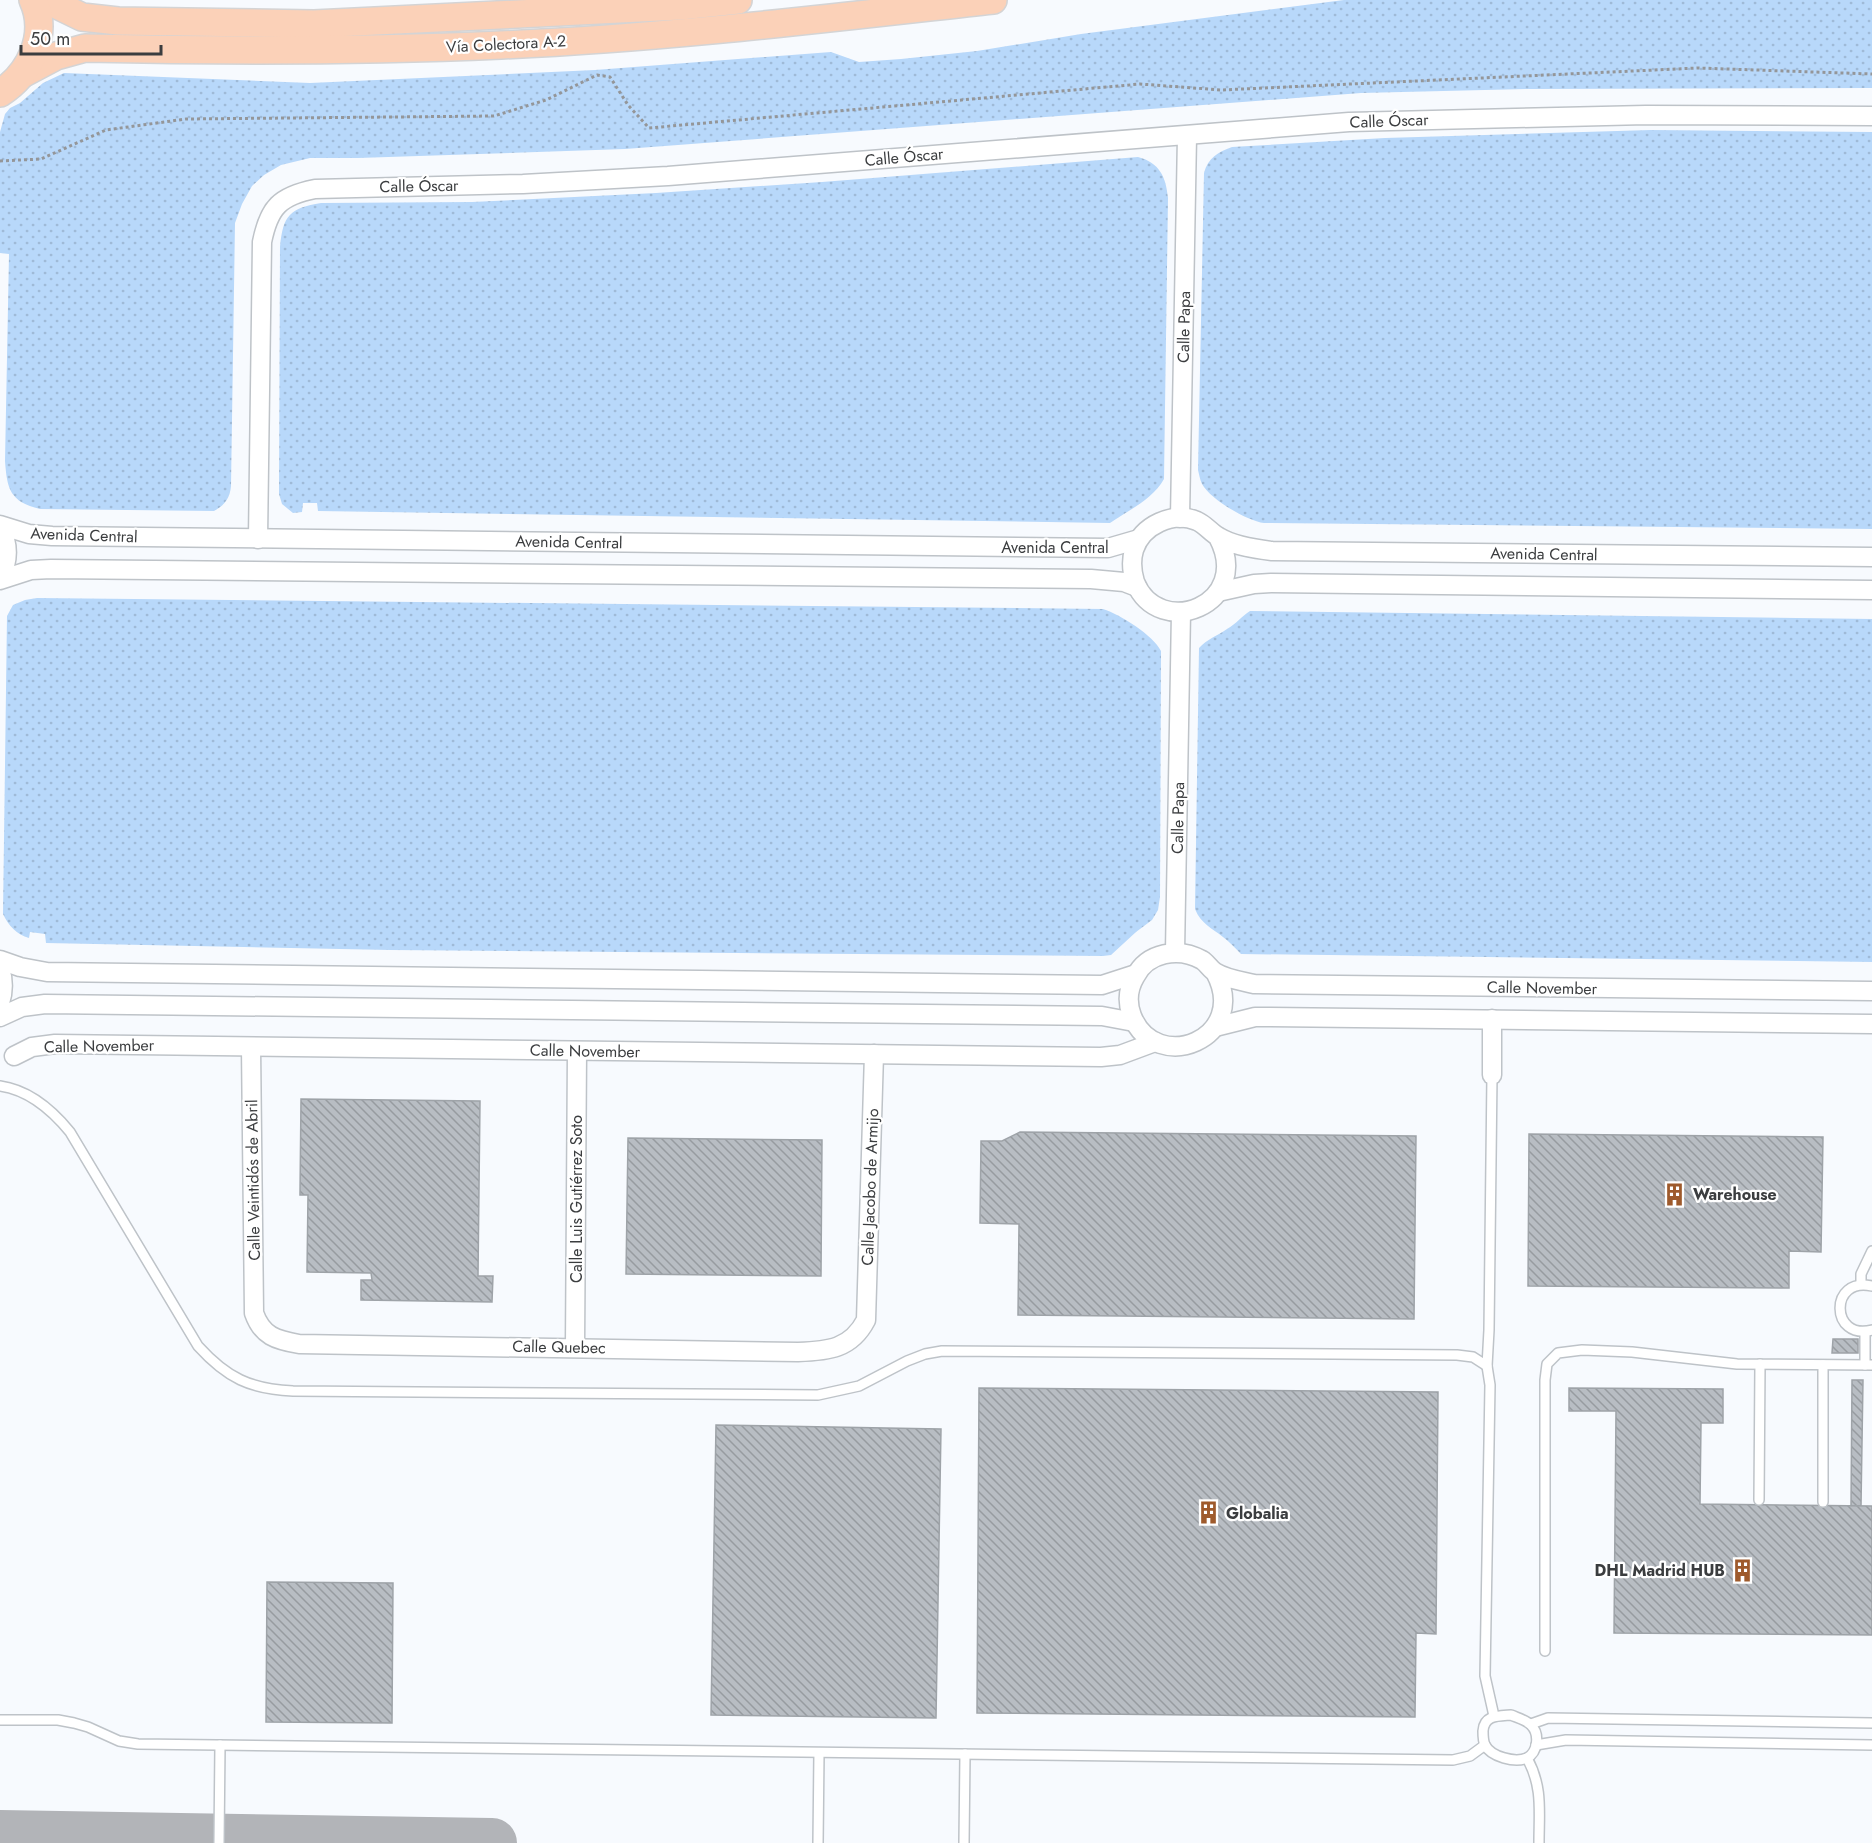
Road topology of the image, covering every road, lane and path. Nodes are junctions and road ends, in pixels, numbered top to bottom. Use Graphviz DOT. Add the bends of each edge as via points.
graph roads {
  1 [pos="33,0"];
  2 [pos="47,0"];
  3 [pos="738,0"];
  4 [pos="993,0"];
  5 [pos="22,74"];
  6 [pos="1872,74"];
  7 [pos="0,93"];
  8 [pos="1872,117"];
  9 [pos="1187,136"];
  10 [pos="0,161"];
  11 [pos="1180,518"];
  12 [pos="0,526"];
  13 [pos="1218,537"];
  14 [pos="258,539"];
  15 [pos="1139,539"];
  16 [pos="1872,557"];
  17 [pos="0,579"];
  18 [pos="1137,587"];
  19 [pos="1872,590"];
  20 [pos="1218,592"];
  21 [pos="1180,612"];
  22 [pos="1175,952"];
  23 [pos="0,960"];
  24 [pos="0,968"];
  25 [pos="1215,972"];
  26 [pos="1136,974"];
  27 [pos="1872,991"];
  28 [pos="0,1003"];
  29 [pos="0,1017"];
  30 [pos="1492,1019"];
  31 [pos="1134,1022"];
  32 [pos="1872,1023"];
  33 [pos="1215,1027"];
  34 [pos="1155,1042"];
  35 [pos="251,1047"];
  36 [pos="577,1051"];
  37 [pos="874,1054"];
  38 [pos="14,1056"];
  39 [pos="1492,1075"];
  40 [pos="0,1086"];
  41 [pos="1872,1251"];
  42 [pos="1861,1284"];
  43 [pos="1872,1286"];
  44 [pos="254,1313"];
  45 [pos="866,1320"];
  46 [pos="1868,1331"];
  47 [pos="575,1347"];
  48 [pos="1760,1364"];
  49 [pos="1823,1365"];
  50 [pos="1868,1365"];
  51 [pos="1487,1366"];
  52 [pos="1759,1500"];
  53 [pos="1823,1502"];
  54 [pos="1545,1651"];
  55 [pos="1494,1716"];
  56 [pos="0,1720"];
  57 [pos="1872,1723"];
  58 [pos="1531,1724"];
  59 [pos="220,1745"];
  60 [pos="1485,1745"];
  61 [pos="1536,1745"];
  62 [pos="1872,1745"];
  63 [pos="819,1753"];
  64 [pos="965,1754"];
  65 [pos="1527,1758"];
  66 [pos="219,1843"];
  67 [pos="818,1843"];
  68 [pos="964,1843"];
  69 [pos="1539,1843"];
  1 -- 5 [label="main road" via="39,23 37,41"];
  2 -- 3 [label="main road, Vía Colectora A-2" via="82,17 118,21 314,24"];
  4 -- 5 [label="main road, Vía Colectora A-2" via="688,33 502,45 319,50 85,48 56,56"];
  5 -- 7 [label="main road"];
  6 -- 10 [label="path" via="1698,68 1221,90 1140,84 649,128 610,77 597,75 546,100 494,116 186,119 106,130 41,159"];
  8 -- 9 [label="street, Calle Óscar" via="1469,118 1349,122"];
  9 -- 11 [label="street, Calle Papa"];
  9 -- 14 [label="street, Calle Óscar" via="668,177 298,192 272,211 262,242"];
  11 -- 13 [label="street" via="1195,520"];
  11 -- 15 [label="street" via="1164,520"];
  12 -- 14 [label="street, Avenida Central" via="38,536"];
  12 -- 17 [label="street" via="8,558"];
  13 -- 16 [label="street, Avenida Central" via="1256,550 1272,551"];
  13 -- 20 [label="street" via="1226,570"];
  14 -- 15 [label="street, Avenida Central" via="1108,549"];
  15 -- 18 [label="street" via="1132,563"];
  17 -- 18 [label="street, Avenida Central" via="51,569 1091,579"];
  18 -- 21 [label="street" via="1155,605"];
  19 -- 20 [label="street, Avenida Central" via="1271,583"];
  20 -- 21 [label="street" via="1208,603"];
  21 -- 22 [label="street, Calle Papa"];
  22 -- 25 [label="street" via="1204,961"];
  22 -- 26 [label="street" via="1160,955"];
  23 -- 26 [label="street" via="47,972 1102,985"];
  24 -- 28 [label="street"];
  25 -- 27 [label="street, Calle November" via="1267,985"];
  25 -- 33 [label="street" via="1223,1005"];
  26 -- 31 [label="street" via="1129,998"];
  29 -- 31 [label="street" via="22,1007 45,1004 1102,1016"];
  30 -- 32 [label="street, Calle November"];
  30 -- 33 [label="street, Calle November" via="1255,1017"];
  30 -- 39 [label="street, Calle November"];
  31 -- 34 [label="street"];
  33 -- 34 [label="street" via="1194,1043 1167,1046"];
  34 -- 37 [label="street, Calle November" via="1120,1055 1101,1057"];
  35 -- 36 [label="street, Calle November"];
  35 -- 38 [label="street, Calle November" via="55,1044 32,1047"];
  35 -- 44 [label="street, Calle Veintidós de Abril"];
  36 -- 37 [label="street, Calle November"];
  36 -- 47 [label="street, Calle Luis Gutiérrez Soto"];
  37 -- 45 [label="street, Calle Jacobo de Armijo"];
  39 -- 51 [label="lane"];
  40 -- 51 [label="lane" via="41,1104 70,1132 198,1346 225,1372 260,1388 818,1395 859,1386 907,1361 942,1351 1457,1355 1473,1357"];
  41 -- 42 [label="lane" via="1861,1274"];
  42 -- 43 [label="lane"];
  42 -- 46 [label="lane" via="1845,1293 1839,1310 1848,1326"];
  44 -- 47 [label="street, Calle Quebec" via="258,1325 267,1333 299,1344"];
  45 -- 47 [label="street, Calle Quebec" via="850,1341 820,1352"];
  46 -- 50 [label="lane"];
  48 -- 49 [label="lane"];
  48 -- 52 [label="lane"];
  48 -- 54 [label="lane" via="1582,1350 1558,1353 1547,1364"];
  49 -- 50 [label="lane"];
  49 -- 53 [label="lane"];
  51 -- 55 [label="lane" via="1490,1385 1485,1676"];
  55 -- 58 [label="lane" via="1511,1715"];
  55 -- 60 [label="lane" via="1483,1727"];
  56 -- 59 [label="lane" via="58,1720 138,1744"];
  57 -- 58 [label="lane" via="1548,1718"];
  58 -- 61 [label="lane"];
  59 -- 63 [label="lane"];
  59 -- 66 [label="lane"];
  60 -- 64 [label="lane" via="1470,1756 1453,1760"];
  60 -- 65 [label="lane" via="1505,1758"];
  61 -- 62 [label="lane" via="1566,1740"];
  61 -- 65 [label="lane"];
  63 -- 64 [label="lane"];
  63 -- 67 [label="lane"];
  64 -- 68 [label="lane"];
  65 -- 69 [label="lane" via="1536,1773 1539,1792"];
}
